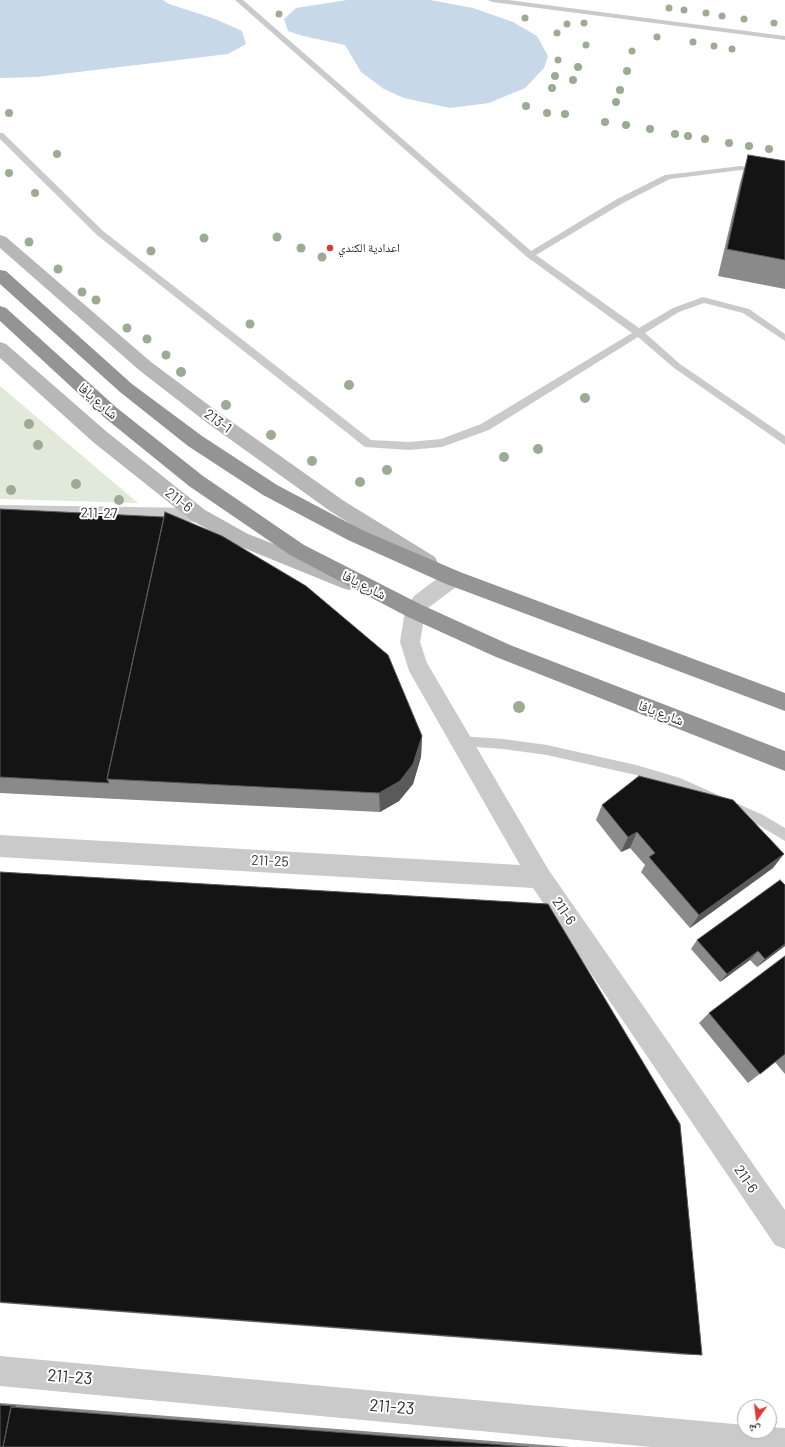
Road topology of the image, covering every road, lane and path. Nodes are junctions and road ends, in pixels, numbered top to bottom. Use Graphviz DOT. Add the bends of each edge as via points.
graph roads {
  1 [pos="239,0"];
  2 [pos="492,0"];
  3 [pos="785,38"];
  4 [pos="0,135"];
  5 [pos="785,175"];
  6 [pos="0,240"];
  7 [pos="530,255"];
  8 [pos="0,275"];
  9 [pos="0,312"];
  10 [pos="638,332"];
  11 [pos="785,338"];
  12 [pos="0,348"];
  13 [pos="785,441"];
  14 [pos="0,512"];
  15 [pos="198,515"];
  16 [pos="452,578"];
  17 [pos="391,599"];
  18 [pos="415,611"];
  19 [pos="785,702"];
  20 [pos="460,741"];
  21 [pos="785,762"];
  22 [pos="785,835"];
  23 [pos="0,846"];
  24 [pos="540,877"];
  25 [pos="785,1235"];
  26 [pos="0,1371"];
  27 [pos="785,1444"];
  1 -- 7 [label="lane"];
  2 -- 3 [label="lane"];
  4 -- 10 [label="lane" via="100,233 369,444 409,446 442,443 485,427"];
  5 -- 7 [label="lane" via="741,168 668,178 620,201"];
  6 -- 16 [label="main road, 213-1" via="145,366 212,418 337,506"];
  7 -- 10 [label="lane"];
  8 -- 16 [label="highway, شارع يافا" via="126,388 195,441 270,490 355,535"];
  9 -- 17 [label="highway, شارع يافا" via="111,413 196,481 297,550"];
  10 -- 11 [label="lane" via="676,310 703,300 746,311"];
  10 -- 13 [label="lane" via="677,366"];
  12 -- 15 [label="main road, 211-6" via="100,437"];
  14 -- 15 [label="street, 211-27"];
  15 -- 17 [label="main road, 211-6" via="241,539"];
  16 -- 18 [label="street" via="421,602"];
  16 -- 19 [label="highway, شارع يافا"];
  17 -- 18 [label="highway, شارع يافا"];
  18 -- 20 [label="street, 211-6" via="410,642 417,665"];
  18 -- 21 [label="highway, شارع يافا" via="503,651"];
  20 -- 22 [label="lane" via="547,750 636,770 720,800"];
  20 -- 24 [label="street, 211-6"];
  23 -- 24 [label="street, 211-25"];
  24 -- 25 [label="street, 211-6"];
  26 -- 27 [label="street, 211-23"];
}
